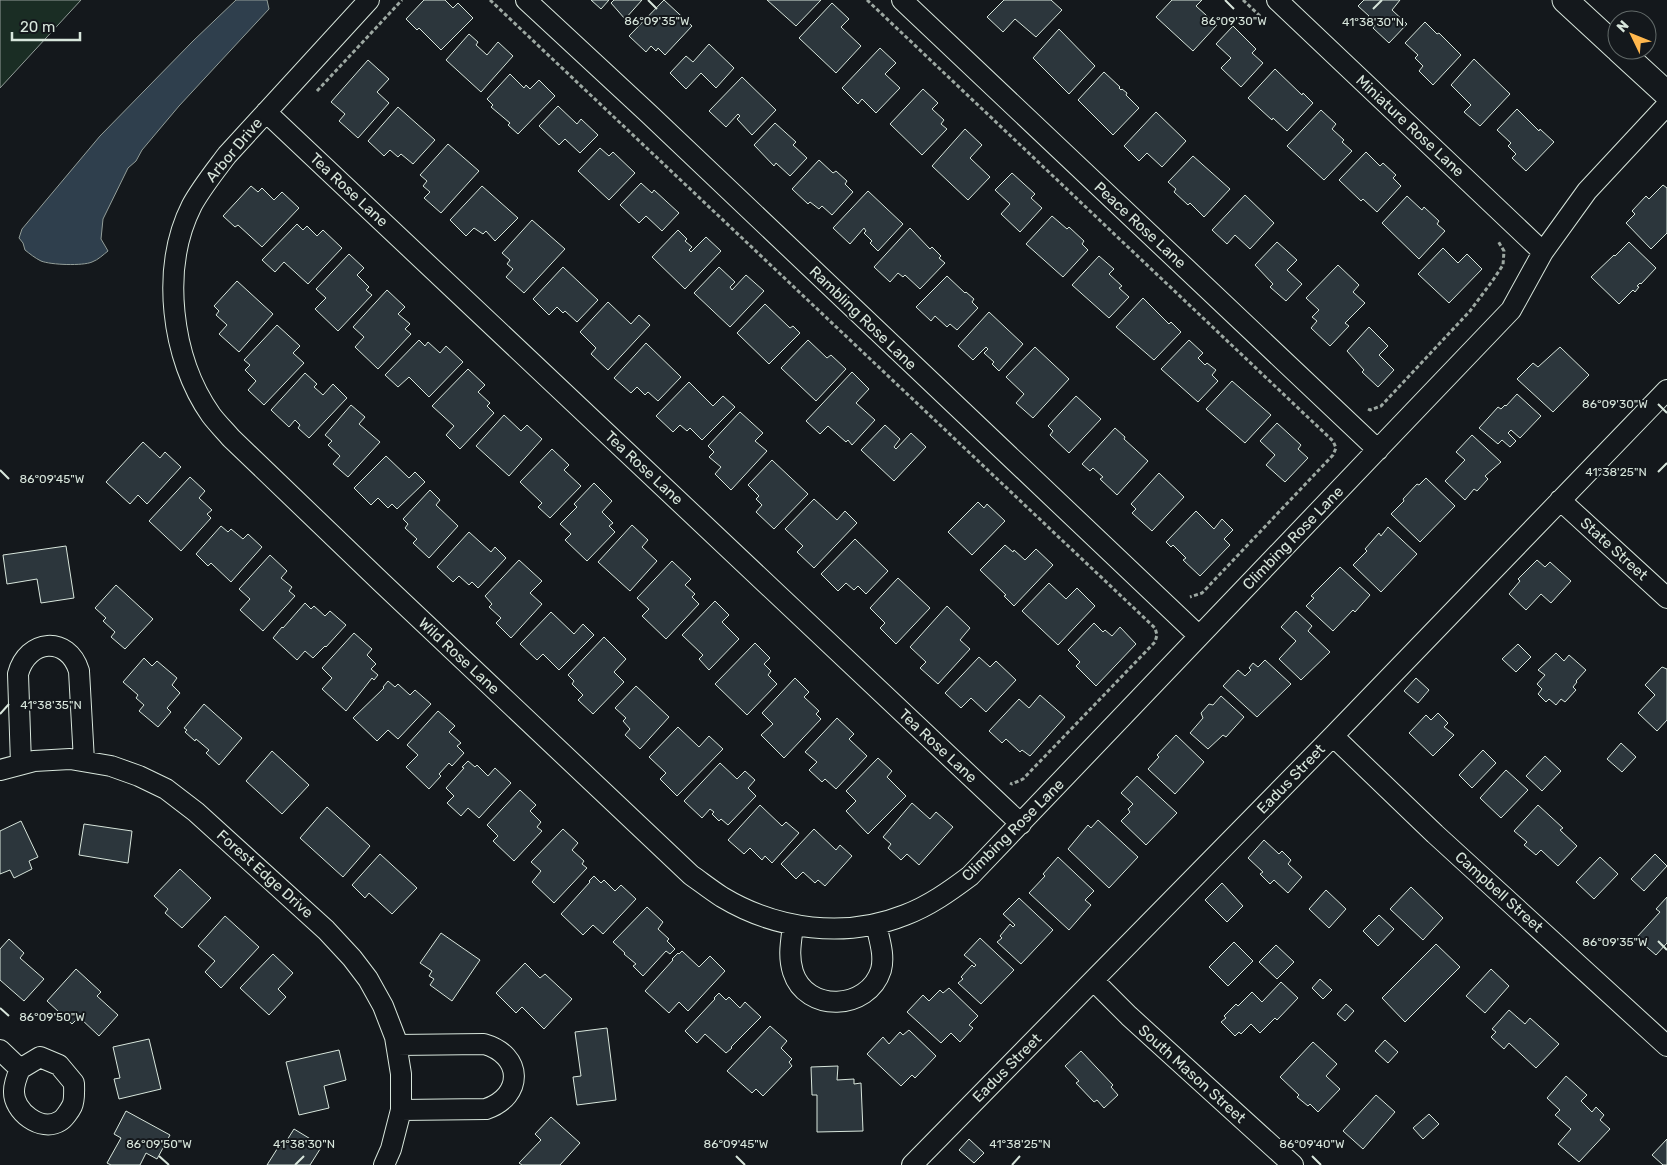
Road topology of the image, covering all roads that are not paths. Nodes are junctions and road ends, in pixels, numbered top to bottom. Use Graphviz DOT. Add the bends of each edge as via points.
graph roads {
  1 [pos="369,0"];
  2 [pos="526,0"];
  3 [pos="902,0"];
  4 [pos="1277,0"];
  5 [pos="1565,0"];
  6 [pos="1607,39"];
  7 [pos="1630,60"];
  8 [pos="1667,94"];
  9 [pos="1667,105"];
  10 [pos="266,112"];
  11 [pos="1543,252"];
  12 [pos="178,334"];
  13 [pos="1667,390"];
  14 [pos="1378,450"];
  15 [pos="1560,500"];
  16 [pos="1667,598"];
  17 [pos="1199,636"];
  18 [pos="1333,736"];
  19 [pos="84,761"];
  20 [pos="21,764"];
  21 [pos="0,770"];
  22 [pos="1021,824"];
  23 [pos="876,924"];
  24 [pos="793,926"];
  25 [pos="1094,980"];
  26 [pos="397,1045"];
  27 [pos="1667,1046"];
  28 [pos="0,1050"];
  29 [pos="20,1069"];
  30 [pos="401,1110"];
  31 [pos="384,1165"];
  32 [pos="912,1165"];
  33 [pos="1293,1165"];
  1 -- 10 [label="street, Arbor Drive"];
  2 -- 17 [label="street, Rambling Rose Lane"];
  3 -- 14 [label="street, Peace Rose Lane"];
  4 -- 11 [label="street, Miniature Rose Lane"];
  5 -- 6 [label="street"];
  7 -- 8 [label="street"];
  9 -- 11 [label="street, Climbing Rose Lane" via="1587,191"];
  10 -- 12 [label="street, Arbor Drive" via="206,182 180,236 173,280"];
  10 -- 22 [label="street, Tea Rose Lane"];
  11 -- 14 [label="street, Climbing Rose Lane" via="1511,310"];
  12 -- 24 [label="street, Wild Rose Lane" via="187,367 211,416 324,528 691,875 722,897 756,914"];
  13 -- 15 [label="street, Eadus Street"];
  14 -- 17 [label="street, Climbing Rose Lane"];
  15 -- 16 [label="street, State Street"];
  15 -- 18 [label="street, Eadus Street"];
  17 -- 22 [label="street, Climbing Rose Lane"];
  18 -- 25 [label="street, Eadus Street"];
  18 -- 27 [label="street, Campbell Street"];
  19 -- 20 [label="street, Forest Edge Drive" via="70,759"];
  19 -- 20 [label="street" via="77,663 68,652 50,645 38,647 27,654 18,674"];
  19 -- 26 [label="street, Forest Edge Drive" via="111,766 166,789 312,916 368,979 383,1006"];
  20 -- 21 [label="street, Forest Edge Drive"];
  22 -- 23 [label="street, Climbing Rose Lane" via="970,876 940,898 906,915"];
  23 -- 24 [label="street, Wild Rose Lane" via="826,928"];
  23 -- 24 [label="street" via="883,953 881,970 873,985 861,996 847,1002 815,998 801,986 793,973 789,956"];
  25 -- 32 [label="street, Eadus Street"];
  25 -- 33 [label="street, South Mason Street" via="1129,1016"];
  26 -- 30 [label="street, Forest Edge Drive"];
  26 -- 30 [label="street" via="484,1044 496,1047 506,1054 514,1078 507,1097 486,1109"];
  28 -- 29 [label="street"];
  30 -- 31 [label="street, Forest Edge Drive"];
}
